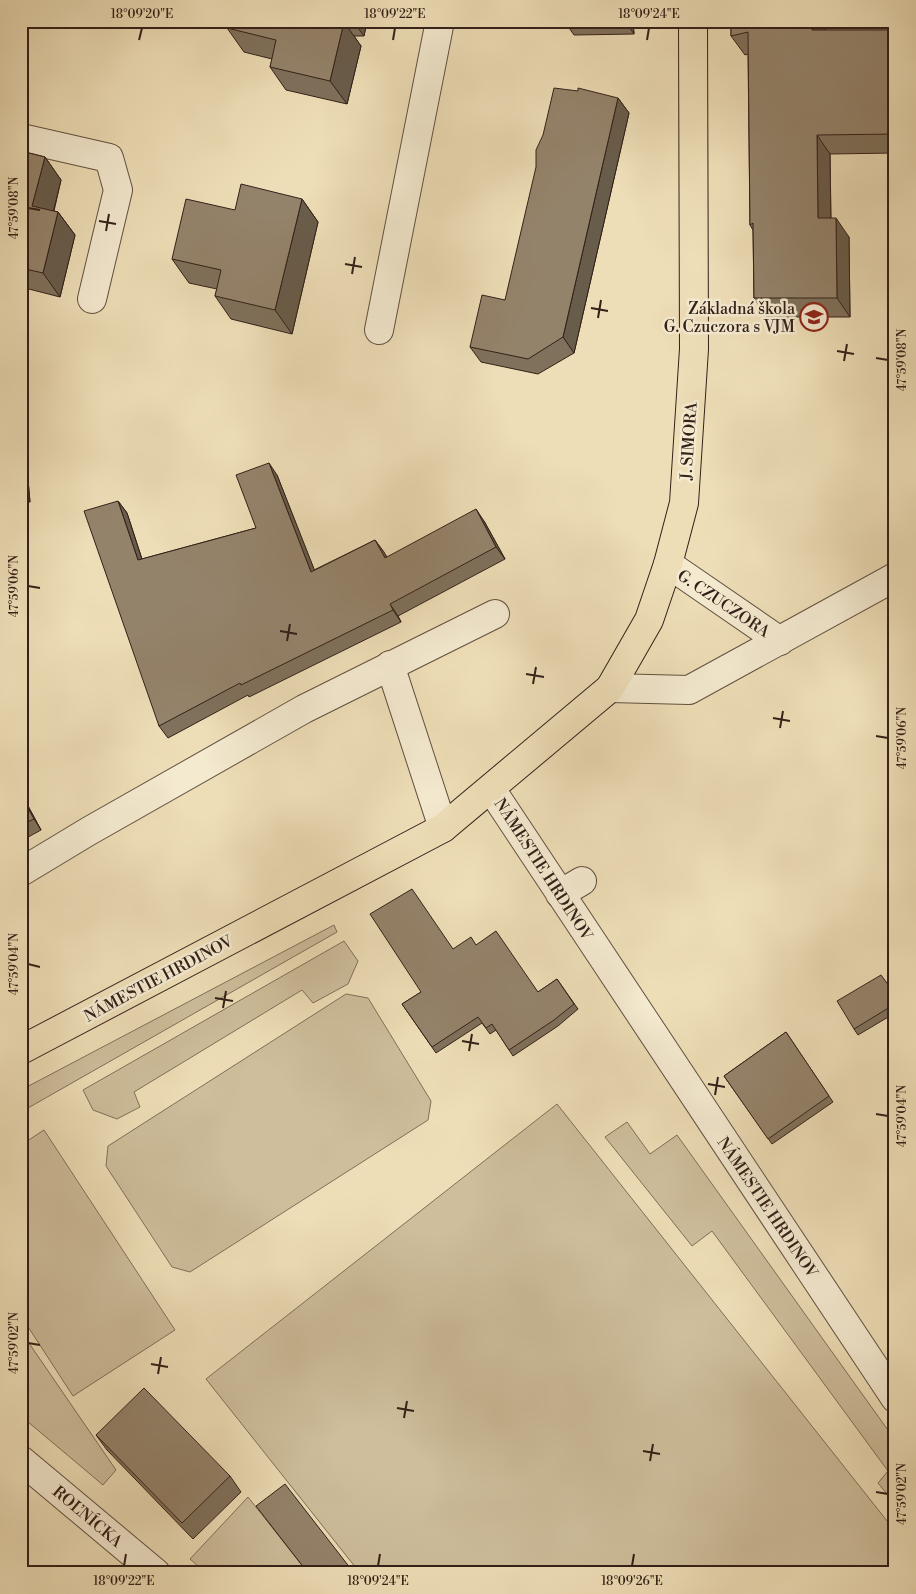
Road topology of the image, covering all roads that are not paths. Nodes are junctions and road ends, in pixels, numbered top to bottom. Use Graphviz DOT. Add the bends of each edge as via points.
graph roads {
  1 [pos="440,21"];
  2 [pos="693,21"];
  3 [pos="21,138"];
  4 [pos="92,299"];
  5 [pos="379,330"];
  6 [pos="668,564"];
  7 [pos="895,577"];
  8 [pos="495,614"];
  9 [pos="780,641"];
  10 [pos="390,665"];
  11 [pos="610,688"];
  12 [pos="491,789"];
  13 [pos="443,828"];
  14 [pos="21,872"];
  15 [pos="21,1050"];
  16 [pos="895,1398"];
  17 [pos="21,1460"];
  18 [pos="156,1573"];
  1 -- 5 [label="street"];
  2 -- 6 [label="main road, J. SIMORA" via="694,349 684,503"];
  3 -- 4 [label="street" via="109,158 118,190"];
  6 -- 9 [label="street, G. CZUCZORA"];
  6 -- 11 [label="main road, J. SIMORA" via="649,620"];
  7 -- 9 [label="street, G. CZUCZORA"];
  8 -- 10 [label="street"];
  9 -- 11 [label="street, G. CZUCZORA" via="689,690"];
  10 -- 13 [label="street"];
  10 -- 14 [label="street" via="304,709"];
  11 -- 12 [label="main road, J. SIMORA"];
  12 -- 13 [label="main road, NÁMESTIE HRDINOV"];
  12 -- 16 [label="street, NÁMESTIE HRDINOV" via="571,888"];
  13 -- 15 [label="main road, NÁMESTIE HRDINOV"];
  17 -- 18 [label="street, ROĽNÍCKA"];
}
